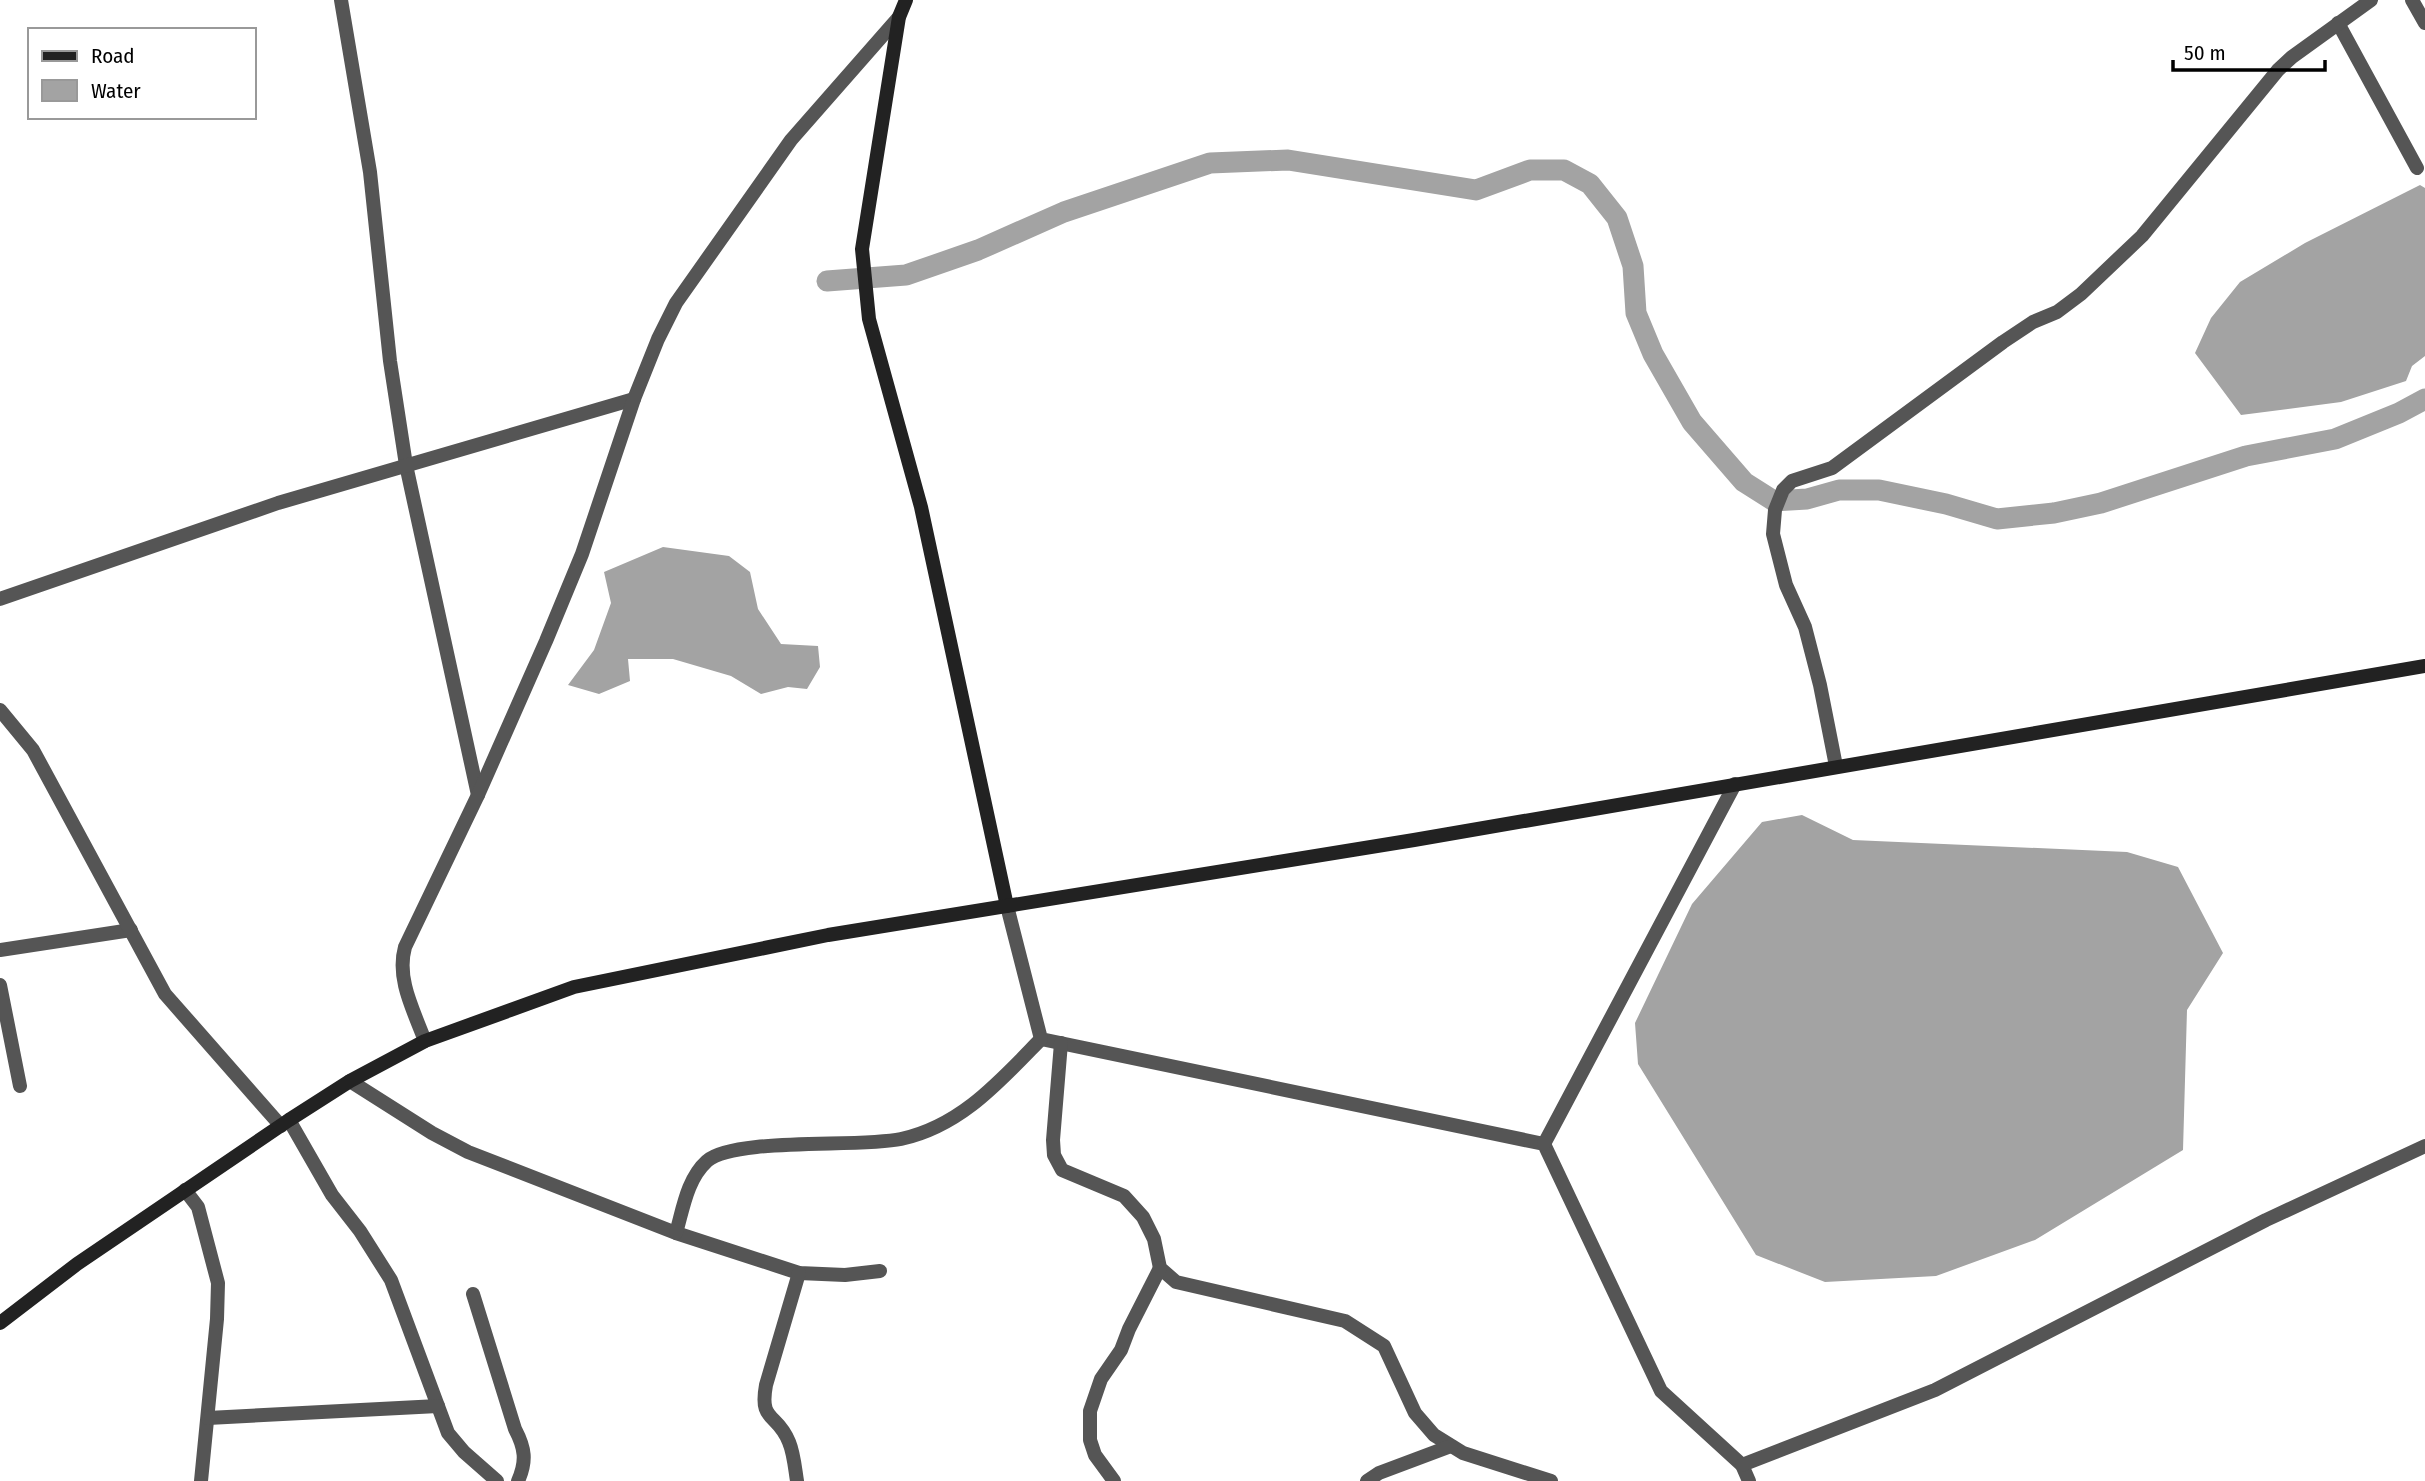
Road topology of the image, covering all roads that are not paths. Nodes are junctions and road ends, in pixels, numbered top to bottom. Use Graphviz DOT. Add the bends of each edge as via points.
graph roads {
  1 [pos="341,0"];
  2 [pos="906,0"];
  3 [pos="2371,0"];
  4 [pos="2412,0"];
  5 [pos="898,17"];
  6 [pos="2338,23"];
  7 [pos="2425,23"];
  8 [pos="2417,168"];
  9 [pos="634,399"];
  10 [pos="406,465"];
  11 [pos="0,599"];
  12 [pos="2425,666"];
  13 [pos="0,710"];
  14 [pos="1836,766"];
  15 [pos="1735,784"];
  16 [pos="478,795"];
  17 [pos="1007,906"];
  18 [pos="131,930"];
  19 [pos="0,950"];
  20 [pos="0,985"];
  21 [pos="4,1028"];
  22 [pos="1041,1039"];
  23 [pos="425,1041"];
  24 [pos="1061,1043"];
  25 [pos="350,1080"];
  26 [pos="20,1086"];
  27 [pos="285,1123"];
  28 [pos="1544,1144"];
  29 [pos="2425,1146"];
  30 [pos="185,1190"];
  31 [pos="676,1233"];
  32 [pos="1160,1268"];
  33 [pos="880,1271"];
  34 [pos="799,1273"];
  35 [pos="473,1294"];
  36 [pos="0,1324"];
  37 [pos="438,1406"];
  38 [pos="208,1418"];
  39 [pos="1451,1446"];
  40 [pos="1742,1465"];
  41 [pos="201,1481"];
  42 [pos="497,1481"];
  43 [pos="518,1481"];
  44 [pos="797,1481"];
  45 [pos="1114,1481"];
  46 [pos="1367,1481"];
  47 [pos="1551,1481"];
  48 [pos="1749,1481"];
  1 -- 10 [label="street" via="370,172"];
  2 -- 5 [label="main road"];
  3 -- 6 [label="street"];
  4 -- 7 [label="street"];
  5 -- 9 [label="street" via="791,140 676,303"];
  5 -- 17 [label="main road" via="862,249 869,319 920,507"];
  6 -- 8 [label="street"];
  6 -- 14 [label="street" via="2277,70 2142,236 2081,294 2003,342 1832,467 1792,481 1783,490 1773,534 1786,585 1805,628"];
  9 -- 10 [label="street"];
  9 -- 16 [label="street" via="582,554"];
  10 -- 11 [label="street" via="278,503"];
  10 -- 16 [label="street"];
  12 -- 14 [label="main road"];
  13 -- 18 [label="street" via="33,750"];
  14 -- 15 [label="main road"];
  15 -- 17 [label="main road"];
  15 -- 28 [label="street"];
  16 -- 23 [label="street" via="401,962"];
  17 -- 22 [label="street"];
  17 -- 23 [label="main road" via="828,935 574,987"];
  18 -- 19 [label="street"];
  18 -- 27 [label="street" via="165,994"];
  20 -- 21 [label="street"];
  21 -- 26 [label="street"];
  22 -- 24 [label="street"];
  22 -- 31 [label="street" via="966,1112 900,1140 737,1149 707,1160 691,1181"];
  23 -- 25 [label="main road"];
  24 -- 28 [label="street"];
  24 -- 32 [label="street" via="1054,1156 1062,1170 1124,1196 1134,1206 1154,1239"];
  25 -- 27 [label="main road"];
  25 -- 31 [label="street" via="468,1152"];
  27 -- 30 [label="main road"];
  27 -- 37 [label="street" via="391,1280"];
  28 -- 40 [label="street" via="1661,1391"];
  29 -- 40 [label="street" via="2266,1220 1935,1390"];
  30 -- 36 [label="main road"];
  30 -- 38 [label="street" via="198,1207 218,1283"];
  31 -- 34 [label="street"];
  32 -- 39 [label="street" via="1176,1282 1345,1321 1384,1346 1415,1413"];
  32 -- 45 [label="street" via="1121,1350 1101,1379 1090,1411 1095,1455"];
  33 -- 34 [label="street"];
  34 -- 44 [label="street" via="763,1402 766,1414 779,1423 790,1444"];
  35 -- 43 [label="street" via="524,1447"];
  37 -- 38 [label="street"];
  37 -- 42 [label="street" via="448,1433"];
  38 -- 41 [label="street"];
  39 -- 46 [label="street"];
  39 -- 47 [label="street"];
  40 -- 48 [label="street"];
}
